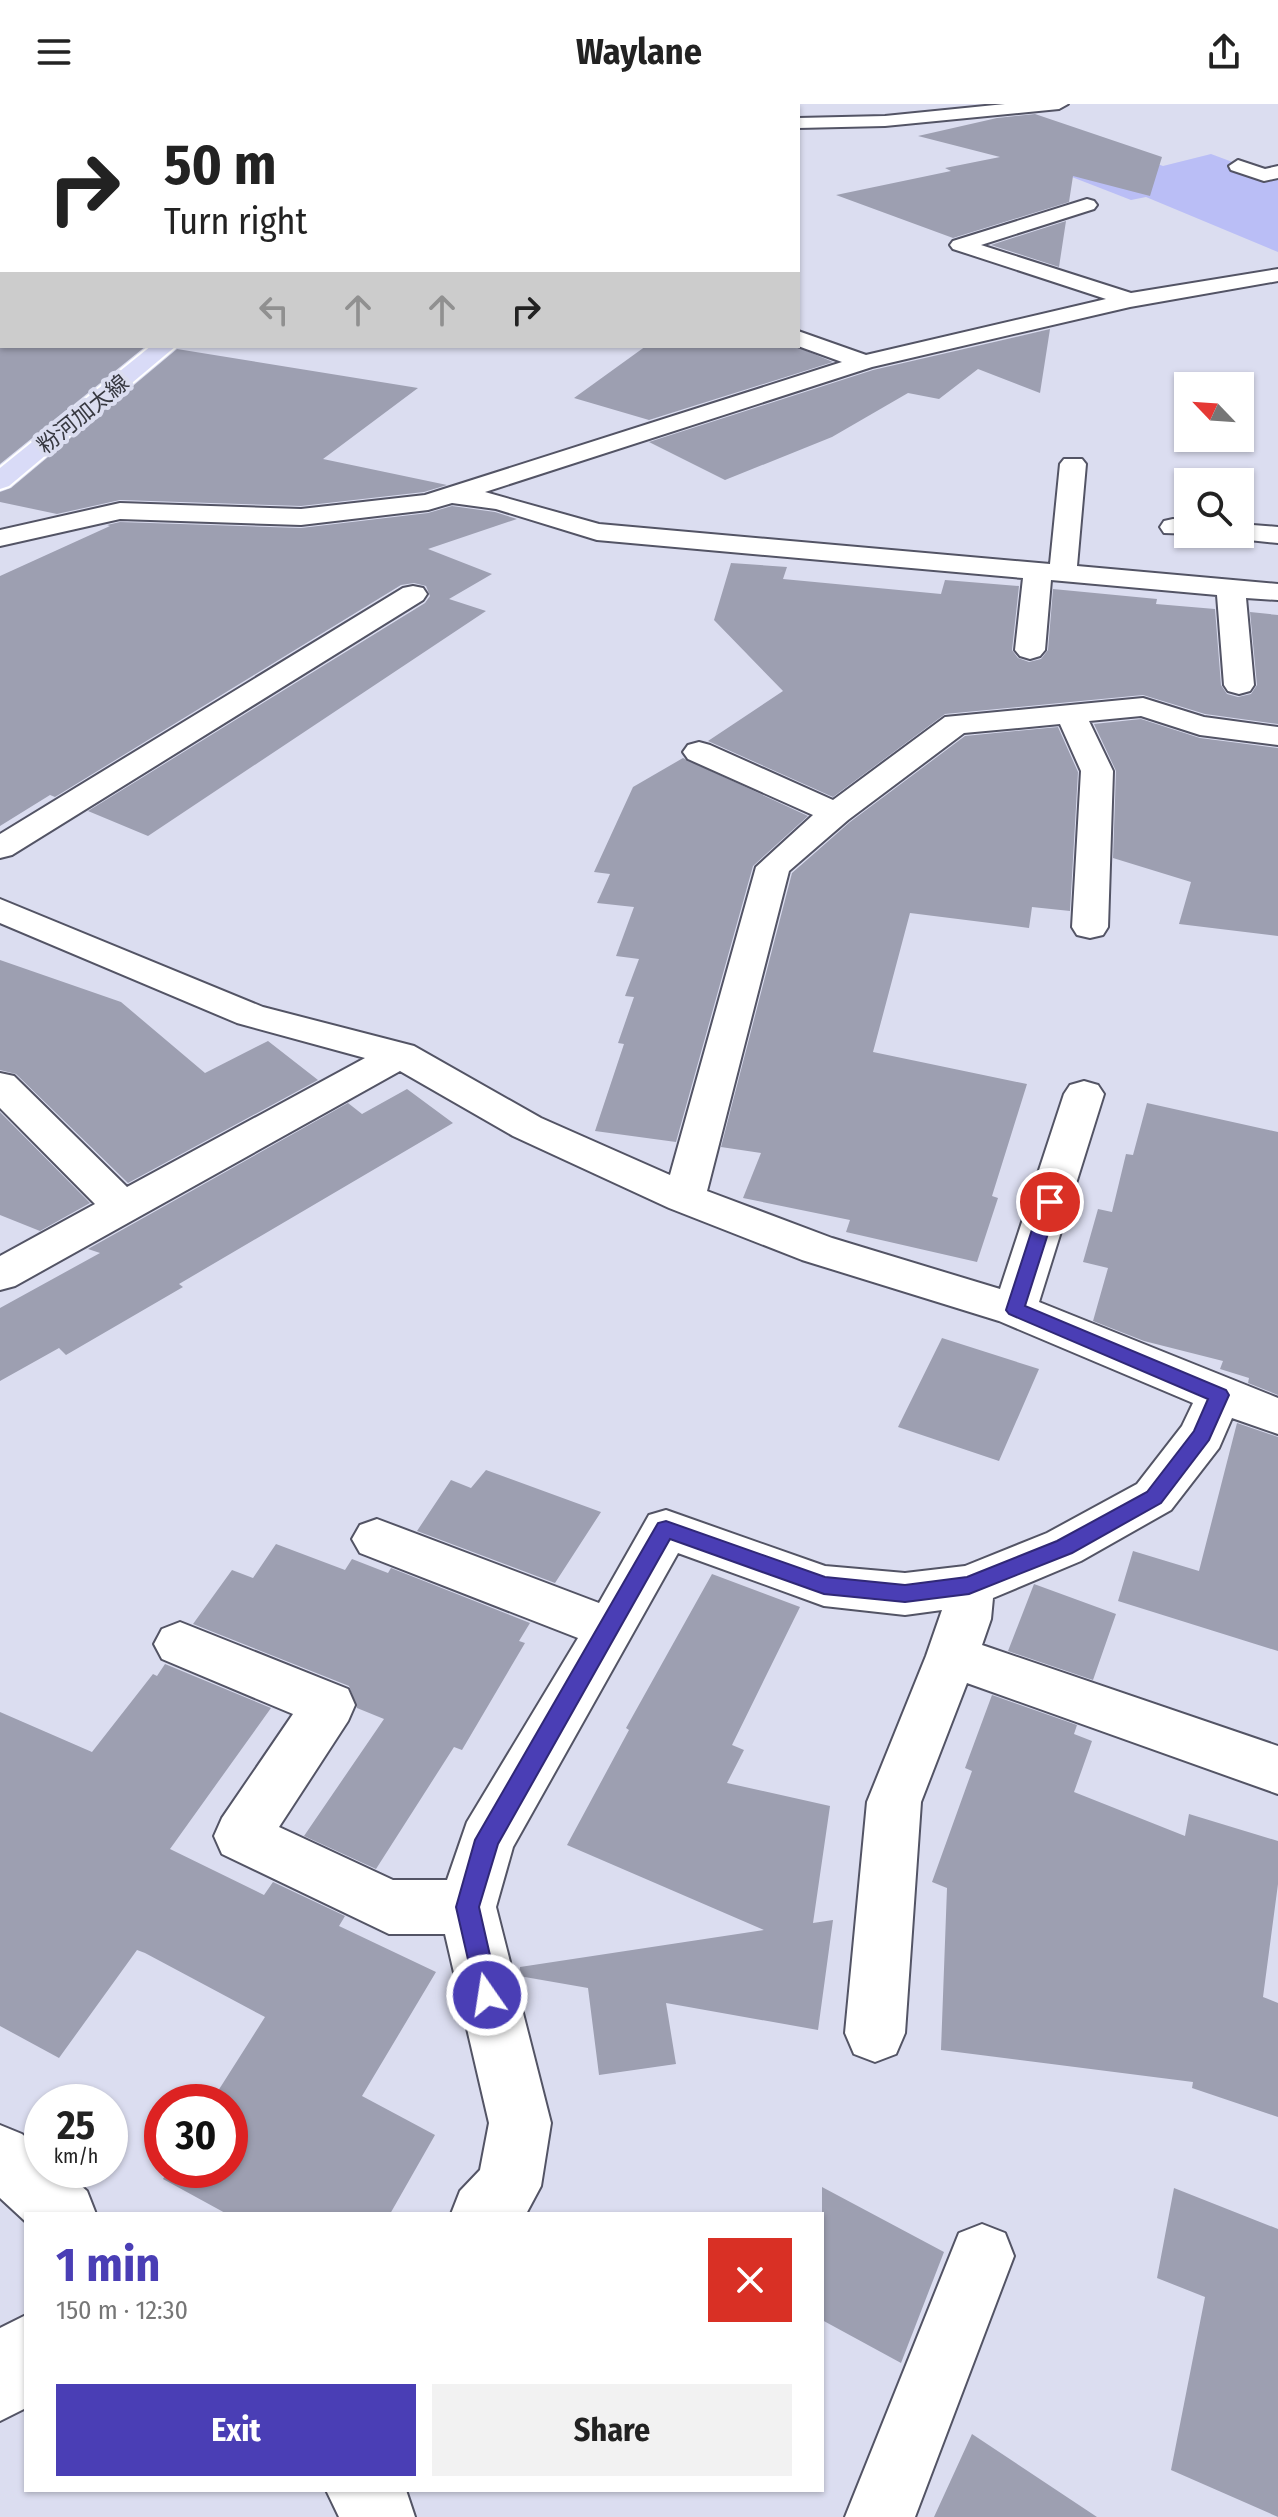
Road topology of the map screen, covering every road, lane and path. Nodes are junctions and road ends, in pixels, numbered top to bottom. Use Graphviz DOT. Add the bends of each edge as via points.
graph roads {
  1 [pos="1059,104"];
  2 [pos="800,123"];
  3 [pos="1238,166"];
  4 [pos="1278,172"];
  5 [pos="1087,205"];
  6 [pos="1278,275"];
  7 [pos="1130,300"];
  8 [pos="800,339"];
  9 [pos="163,348"];
  10 [pos="865,362"];
  11 [pos="1073,464"];
  12 [pos="0,481"];
  13 [pos="450,495"];
  14 [pos="1254,533"];
  15 [pos="1278,535"];
  16 [pos="0,538"];
  17 [pos="1051,572"];
  18 [pos="1231,588"];
  19 [pos="1278,592"];
  20 [pos="413,594"];
  21 [pos="1030,650"];
  22 [pos="1239,685"];
  23 [pos="1070,713"];
  24 [pos="1278,736"];
  25 [pos="699,752"];
  26 [pos="836,813"];
  27 [pos="0,848"];
  28 [pos="3,915"];
  29 [pos="1090,927"];
  30 [pos="400,1055"];
  31 [pos="0,1085"];
  32 [pos="1084,1094"];
  33 [pos="684,1198"];
  34 [pos="123,1208"];
  35 [pos="0,1275"];
  36 [pos="1015,1310"];
  37 [pos="1219,1395"];
  38 [pos="1278,1416"];
  39 [pos="377,1539"];
  40 [pos="969,1586"];
  41 [pos="611,1629"];
  42 [pos="180,1644"];
  43 [pos="952,1656"];
  44 [pos="1278,1770"];
  45 [pos="467,1907"];
  46 [pos="875,2033"];
  47 [pos="0,2156"];
  48 [pos="62,2212"];
  49 [pos="485,2212"];
  50 [pos="982,2256"];
  51 [pos="24,2351"];
  52 [pos="0,2387"];
  53 [pos="363,2492"];
  54 [pos="380,2517"];
  55 [pos="880,2517"];
  1 -- 2 [label="street" via="885,121"];
  3 -- 4 [label="street" via="1264,175"];
  5 -- 7 [label="street" via="960,245"];
  6 -- 7 [label="street"];
  7 -- 10 [label="street"];
  8 -- 10 [label="street"];
  9 -- 12 [label="main road, 粉河加太線"];
  10 -- 13 [label="street"];
  11 -- 17 [label="street"];
  13 -- 16 [label="street" via="301,517 120,511"];
  13 -- 17 [label="street" via="499,502 597,532"];
  14 -- 15 [label="street"];
  17 -- 18 [label="street"];
  17 -- 21 [label="street"];
  18 -- 19 [label="street"];
  18 -- 22 [label="street"];
  20 -- 27 [label="street"];
  23 -- 24 [label="street" via="1143,707 1200,726"];
  23 -- 26 [label="street" via="956,724"];
  23 -- 29 [label="street" via="1097,771"];
  25 -- 26 [label="street"];
  26 -- 33 [label="street" via="773,867"];
  28 -- 30 [label="street" via="250,1015"];
  30 -- 33 [label="street" via="527,1127"];
  30 -- 34 [label="street"];
  31 -- 34 [label="street"];
  32 -- 36 [label="street"];
  33 -- 36 [label="street" via="817,1249"];
  34 -- 35 [label="street"];
  36 -- 37 [label="street"];
  37 -- 38 [label="street"];
  37 -- 40 [label="street" via="1202,1435 1154,1497 1064,1547"];
  39 -- 41 [label="street"];
  40 -- 41 [label="street" via="905,1594 824,1586 666,1529"];
  40 -- 43 [label="street" via="966,1619"];
  41 -- 45 [label="street" via="487,1840"];
  42 -- 45 [label="street" via="329,1705 242,1836 389,1907"];
  43 -- 44 [label="street"];
  43 -- 46 [label="street" via="894,1802"];
  45 -- 49 [label="street" via="520,2123 509,2186"];
  47 -- 48 [label="street"];
  50 -- 55 [label="street"];
  51 -- 52 [label="street"];
  53 -- 54 [label="street" via="377,2505"];
}
